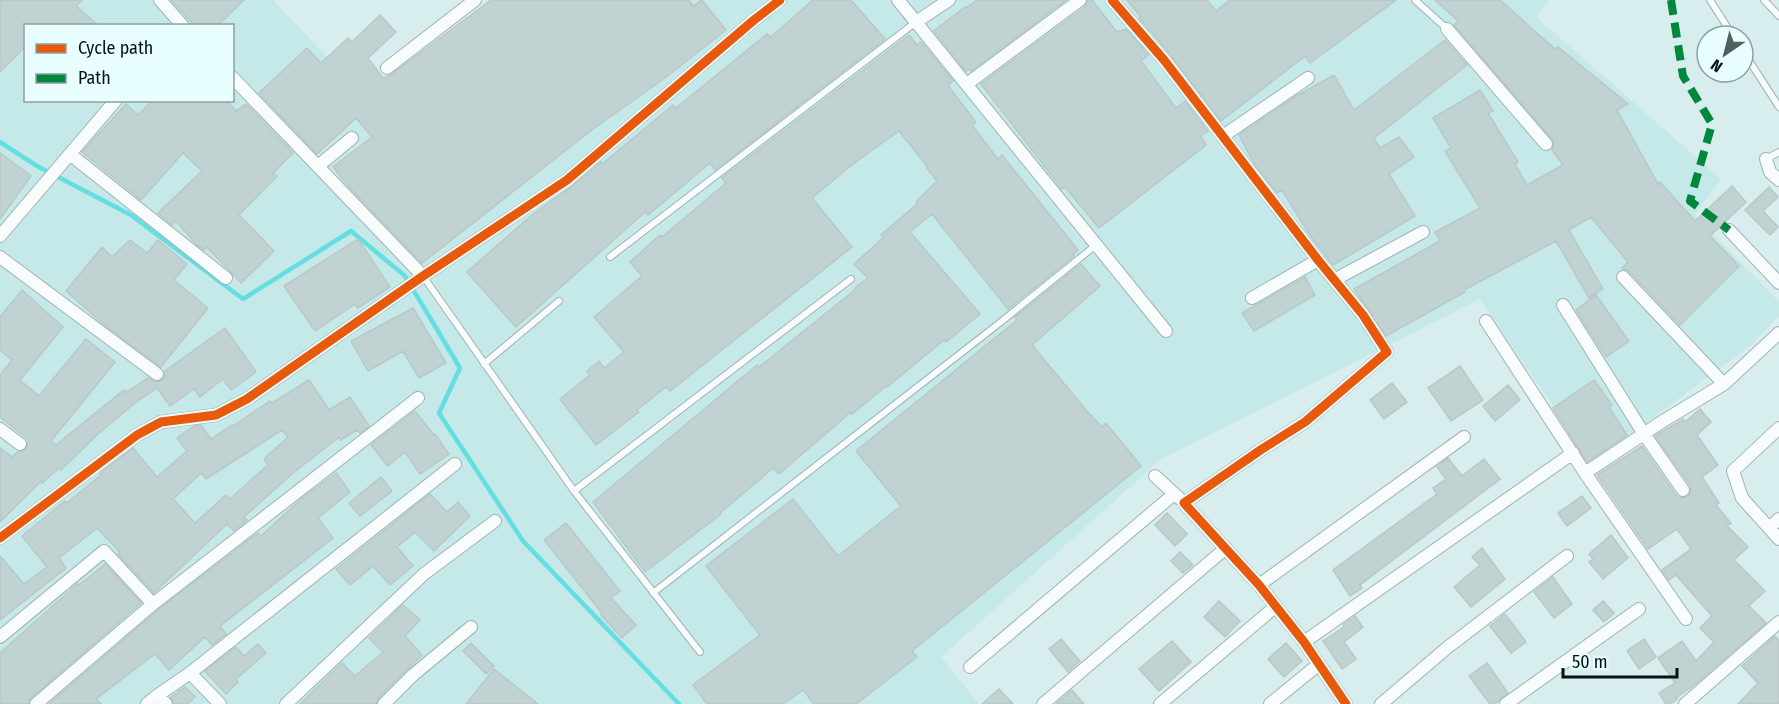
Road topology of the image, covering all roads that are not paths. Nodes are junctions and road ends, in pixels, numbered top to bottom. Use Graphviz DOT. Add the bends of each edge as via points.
graph roads {
  1 [pos="161,0"];
  2 [pos="476,0"];
  3 [pos="780,0"];
  4 [pos="898,0"];
  5 [pos="949,0"];
  6 [pos="1080,0"];
  7 [pos="1112,0"];
  8 [pos="1415,0"];
  9 [pos="1710,0"];
  10 [pos="1764,0"];
  11 [pos="1779,16"];
  12 [pos="916,22"];
  13 [pos="180,24"];
  14 [pos="1725,24"];
  15 [pos="1447,29"];
  16 [pos="387,68"];
  17 [pos="1755,70"];
  18 [pos="1308,78"];
  19 [pos="234,79"];
  20 [pos="967,84"];
  21 [pos="114,102"];
  22 [pos="1779,107"];
  23 [pos="1223,136"];
  24 [pos="352,138"];
  25 [pos="1546,144"];
  26 [pos="1779,152"];
  27 [pos="1766,159"];
  28 [pos="66,160"];
  29 [pos="318,166"];
  30 [pos="1779,180"];
  31 [pos="1729,230"];
  32 [pos="1424,232"];
  33 [pos="0,236"];
  34 [pos="1096,244"];
  35 [pos="0,256"];
  36 [pos="610,256"];
  37 [pos="1318,260"];
  38 [pos="1623,277"];
  39 [pos="226,278"];
  40 [pos="419,278"];
  41 [pos="851,279"];
  42 [pos="1334,280"];
  43 [pos="1779,283"];
  44 [pos="1252,298"];
  45 [pos="559,301"];
  46 [pos="1563,305"];
  47 [pos="1486,321"];
  48 [pos="1166,331"];
  49 [pos="1779,333"];
  50 [pos="484,364"];
  51 [pos="157,374"];
  52 [pos="1724,384"];
  53 [pos="418,398"];
  54 [pos="1779,428"];
  55 [pos="0,429"];
  56 [pos="1644,434"];
  57 [pos="1464,437"];
  58 [pos="20,444"];
  59 [pos="1572,453"];
  60 [pos="455,464"];
  61 [pos="1585,473"];
  62 [pos="1155,476"];
  63 [pos="1683,490"];
  64 [pos="574,491"];
  65 [pos="1174,494"];
  66 [pos="1184,504"];
  67 [pos="1779,519"];
  68 [pos="495,521"];
  69 [pos="1769,528"];
  70 [pos="0,538"];
  71 [pos="1779,539"];
  72 [pos="1226,548"];
  73 [pos="1568,556"];
  74 [pos="1259,585"];
  75 [pos="653,593"];
  76 [pos="153,604"];
  77 [pos="1275,607"];
  78 [pos="1639,609"];
  79 [pos="1686,619"];
  80 [pos="1779,622"];
  81 [pos="471,627"];
  82 [pos="0,637"];
  83 [pos="1304,642"];
  84 [pos="700,652"];
  85 [pos="1319,664"];
  86 [pos="970,667"];
  87 [pos="190,673"];
  88 [pos="162,699"];
  89 [pos="36,704"];
  90 [pos="147,704"];
  91 [pos="220,704"];
  92 [pos="286,704"];
  93 [pos="384,704"];
  94 [pos="1043,704"];
  95 [pos="1160,704"];
  96 [pos="1270,704"];
  97 [pos="1346,704"];
  98 [pos="1381,704"];
  99 [pos="1506,704"];
  100 [pos="1685,704"];
  1 -- 13 [label="street"];
  2 -- 16 [label="street"];
  3 -- 40 [label="street" via="567,180"];
  4 -- 12 [label="street"];
  5 -- 12 [label="street"];
  6 -- 20 [label="street"];
  7 -- 23 [label="street"];
  8 -- 15 [label="lane"];
  9 -- 14 [label="lane"];
  10 -- 11 [label="lane"];
  12 -- 20 [label="street"];
  12 -- 36 [label="lane"];
  15 -- 25 [label="street"];
  17 -- 22 [label="lane"];
  18 -- 23 [label="street"];
  19 -- 29 [label="street"];
  20 -- 34 [label="street"];
  21 -- 28 [label="street"];
  23 -- 37 [label="street"];
  24 -- 29 [label="street"];
  26 -- 27 [label="lane"];
  27 -- 30 [label="street" via="1770,172"];
  28 -- 33 [label="street"];
  28 -- 39 [label="street"];
  29 -- 40 [label="street"];
  31 -- 43 [label="street"];
  32 -- 42 [label="street"];
  34 -- 48 [label="street"];
  34 -- 75 [label="lane"];
  35 -- 51 [label="street"];
  37 -- 42 [label="street"];
  37 -- 44 [label="street"];
  38 -- 52 [label="street"];
  40 -- 50 [label="lane"];
  40 -- 70 [label="street" via="247,399 216,415 161,422 137,435"];
  41 -- 64 [label="lane"];
  42 -- 66 [label="street" via="1387,352 1305,422"];
  45 -- 50 [label="lane"];
  46 -- 56 [label="street"];
  47 -- 59 [label="street"];
  49 -- 52 [label="street"];
  50 -- 64 [label="lane"];
  52 -- 56 [label="street"];
  53 -- 76 [label="street"];
  54 -- 69 [label="street" via="1734,471 1742,498"];
  55 -- 58 [label="street"];
  56 -- 61 [label="street"];
  56 -- 63 [label="street"];
  57 -- 74 [label="street"];
  59 -- 61 [label="street"];
  59 -- 83 [label="street"];
  60 -- 87 [label="street"];
  61 -- 79 [label="street"];
  62 -- 65 [label="street"];
  64 -- 75 [label="lane"];
  65 -- 66 [label="street"];
  65 -- 86 [label="street"];
  66 -- 72 [label="street"];
  67 -- 69 [label="street"];
  68 -- 92 [label="street" via="424,574"];
  69 -- 71 [label="street"];
  72 -- 74 [label="street"];
  72 -- 94 [label="street"];
  73 -- 98 [label="street"];
  74 -- 77 [label="street"];
  75 -- 84 [label="lane"];
  76 -- 82 [label="street" via="104,550"];
  76 -- 89 [label="street"];
  77 -- 83 [label="street"];
  77 -- 95 [label="street"];
  78 -- 99 [label="street"];
  80 -- 100 [label="street"];
  81 -- 93 [label="street"];
  83 -- 85 [label="street"];
  85 -- 96 [label="street"];
  85 -- 97 [label="street"];
  87 -- 88 [label="street"];
  87 -- 91 [label="street"];
  88 -- 90 [label="street"];
}
